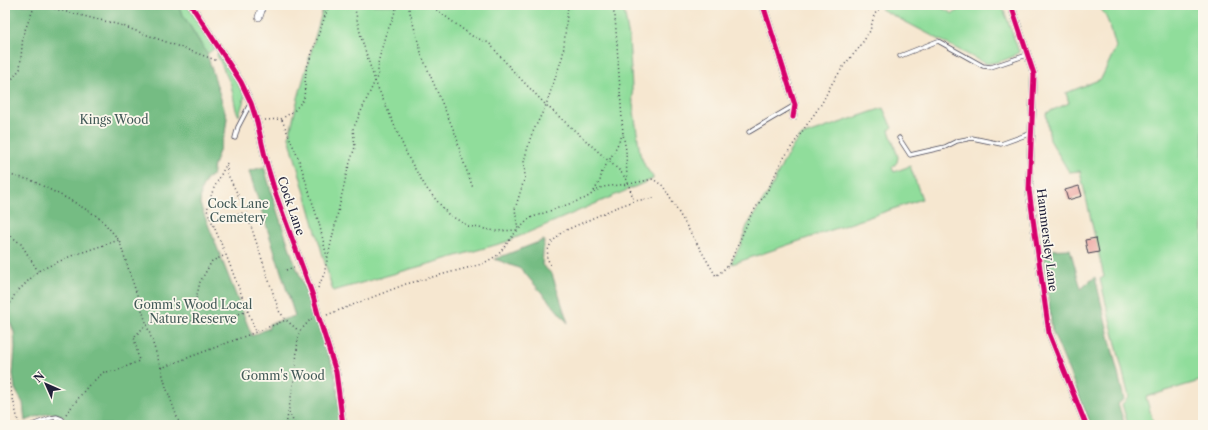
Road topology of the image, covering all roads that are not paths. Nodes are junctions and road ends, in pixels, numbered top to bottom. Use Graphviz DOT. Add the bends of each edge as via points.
graph roads {
  1 [pos="191,5"];
  2 [pos="260,5"];
  3 [pos="763,5"];
  4 [pos="1011,5"];
  5 [pos="259,17"];
  6 [pos="1027,55"];
  7 [pos="900,56"];
  8 [pos="251,103"];
  9 [pos="795,105"];
  10 [pos="793,117"];
  11 [pos="749,132"];
  12 [pos="1032,133"];
  13 [pos="235,138"];
  14 [pos="899,138"];
  15 [pos="32,425"];
  16 [pos="65,425"];
  17 [pos="343,425"];
  18 [pos="1086,425"];
  1 -- 8 [label="street, Cock Lane" via="241,82"];
  2 -- 5 [label="street"];
  3 -- 9 [label="street"];
  4 -- 6 [label="street, Hammersley Lane"];
  6 -- 7 [label="lane" via="991,67 983,66 938,41"];
  6 -- 12 [label="street, Hammersley Lane" via="1034,74"];
  8 -- 13 [label="lane"];
  8 -- 17 [label="street, Cock Lane" via="276,195 314,296 336,372"];
  9 -- 10 [label="street"];
  9 -- 11 [label="lane"];
  12 -- 14 [label="lane" via="1001,144 972,138 910,155"];
  12 -- 18 [label="street, Hammersley Lane" via="1029,190 1048,334"];
  15 -- 16 [label="lane" via="57,417 62,419"];
}
